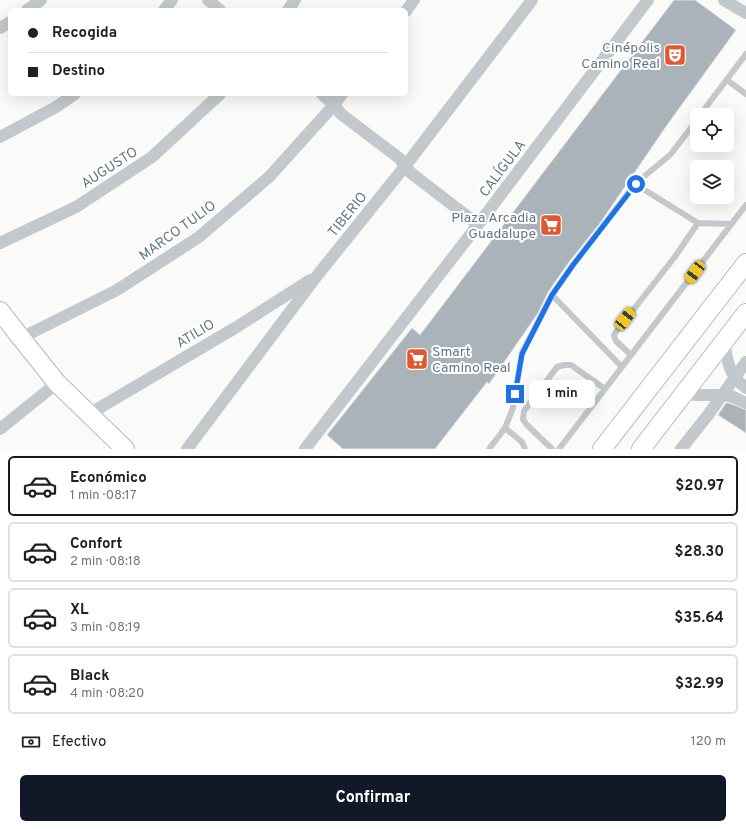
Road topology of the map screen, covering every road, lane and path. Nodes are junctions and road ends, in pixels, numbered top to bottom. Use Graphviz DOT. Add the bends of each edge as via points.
graph roads {
  1 [pos="41,0"];
  2 [pos="172,0"];
  3 [pos="208,0"];
  4 [pos="414,0"];
  5 [pos="532,0"];
  6 [pos="648,0"];
  7 [pos="724,0"];
  8 [pos="30,8"];
  9 [pos="166,8"];
  10 [pos="218,8"];
  11 [pos="408,8"];
  12 [pos="746,13"];
  13 [pos="746,54"];
  14 [pos="727,80"];
  15 [pos="746,94"];
  16 [pos="72,96"];
  17 [pos="218,96"];
  18 [pos="324,96"];
  19 [pos="341,96"];
  20 [pos="334,105"];
  21 [pos="705,108"];
  22 [pos="690,129"];
  23 [pos="0,137"];
  24 [pos="406,165"];
  25 [pos="636,184"];
  26 [pos="746,205"];
  27 [pos="698,223"];
  28 [pos="731,224"];
  29 [pos="477,226"];
  30 [pos="0,244"];
  31 [pos="746,263"];
  32 [pos="316,277"];
  33 [pos="552,295"];
  34 [pos="0,311"];
  35 [pos="746,313"];
  36 [pos="21,338"];
  37 [pos="724,342"];
  38 [pos="631,355"];
  39 [pos="746,362"];
  40 [pos="622,367"];
  41 [pos="734,378"];
  42 [pos="58,383"];
  43 [pos="746,388"];
  44 [pos="605,389"];
  45 [pos="683,394"];
  46 [pos="722,395"];
  47 [pos="746,403"];
  48 [pos="89,414"];
  49 [pos="505,428"];
  50 [pos="0,429"];
  51 [pos="124,449"];
  52 [pos="187,449"];
  53 [pos="305,449"];
  54 [pos="489,449"];
  55 [pos="525,449"];
  56 [pos="552,449"];
  57 [pos="559,449"];
  58 [pos="602,449"];
  59 [pos="641,449"];
  60 [pos="682,449"];
  1 -- 8 [label="street"];
  2 -- 9 [label="street"];
  3 -- 10 [label="street"];
  4 -- 11 [label="street"];
  5 -- 24 [label="street, TIBERIO"];
  6 -- 29 [label="street, CALÍGULA"];
  7 -- 12 [label="street"];
  13 -- 14 [label="lane"];
  14 -- 15 [label="lane"];
  14 -- 21 [label="lane"];
  16 -- 23 [label="street"];
  17 -- 30 [label="street, AUGUSTO" via="152,157 76,207"];
  18 -- 20 [label="street"];
  19 -- 20 [label="street, MARCO TULIO"];
  20 -- 24 [label="street" via="341,114"];
  20 -- 36 [label="street, MARCO TULIO" via="269,177 199,237 117,290"];
  22 -- 25 [label="lane" via="670,155"];
  24 -- 29 [label="street" via="411,173"];
  24 -- 32 [label="street, TIBERIO"];
  25 -- 27 [label="lane"];
  25 -- 33 [label="lane"];
  26 -- 28 [label="lane"];
  27 -- 28 [label="lane"];
  27 -- 38 [label="lane" via="615,333 616,341"];
  28 -- 38 [label="lane"];
  29 -- 53 [label="street, CALÍGULA"];
  31 -- 58 [label="main road"];
  32 -- 48 [label="street, ATILIO"];
  32 -- 52 [label="street, TIBERIO"];
  33 -- 40 [label="lane"];
  33 -- 49 [label="lane" via="522,354 513,408"];
  34 -- 36 [label="main road"];
  35 -- 37 [label="main road"];
  36 -- 42 [label="main road"];
  37 -- 41 [label="street" via="727,362"];
  37 -- 45 [label="main road"];
  38 -- 40 [label="lane"];
  39 -- 41 [label="street"];
  40 -- 44 [label="lane"];
  41 -- 43 [label="street"];
  41 -- 46 [label="street"];
  42 -- 48 [label="main road"];
  42 -- 50 [label="street"];
  44 -- 56 [label="lane" via="571,365 557,367 524,411 523,419"];
  44 -- 57 [label="lane"];
  45 -- 46 [label="street"];
  45 -- 59 [label="main road"];
  46 -- 47 [label="street"];
  46 -- 60 [label="street"];
  48 -- 51 [label="main road"];
  49 -- 54 [label="lane"];
  49 -- 55 [label="lane" via="522,442"];
}
